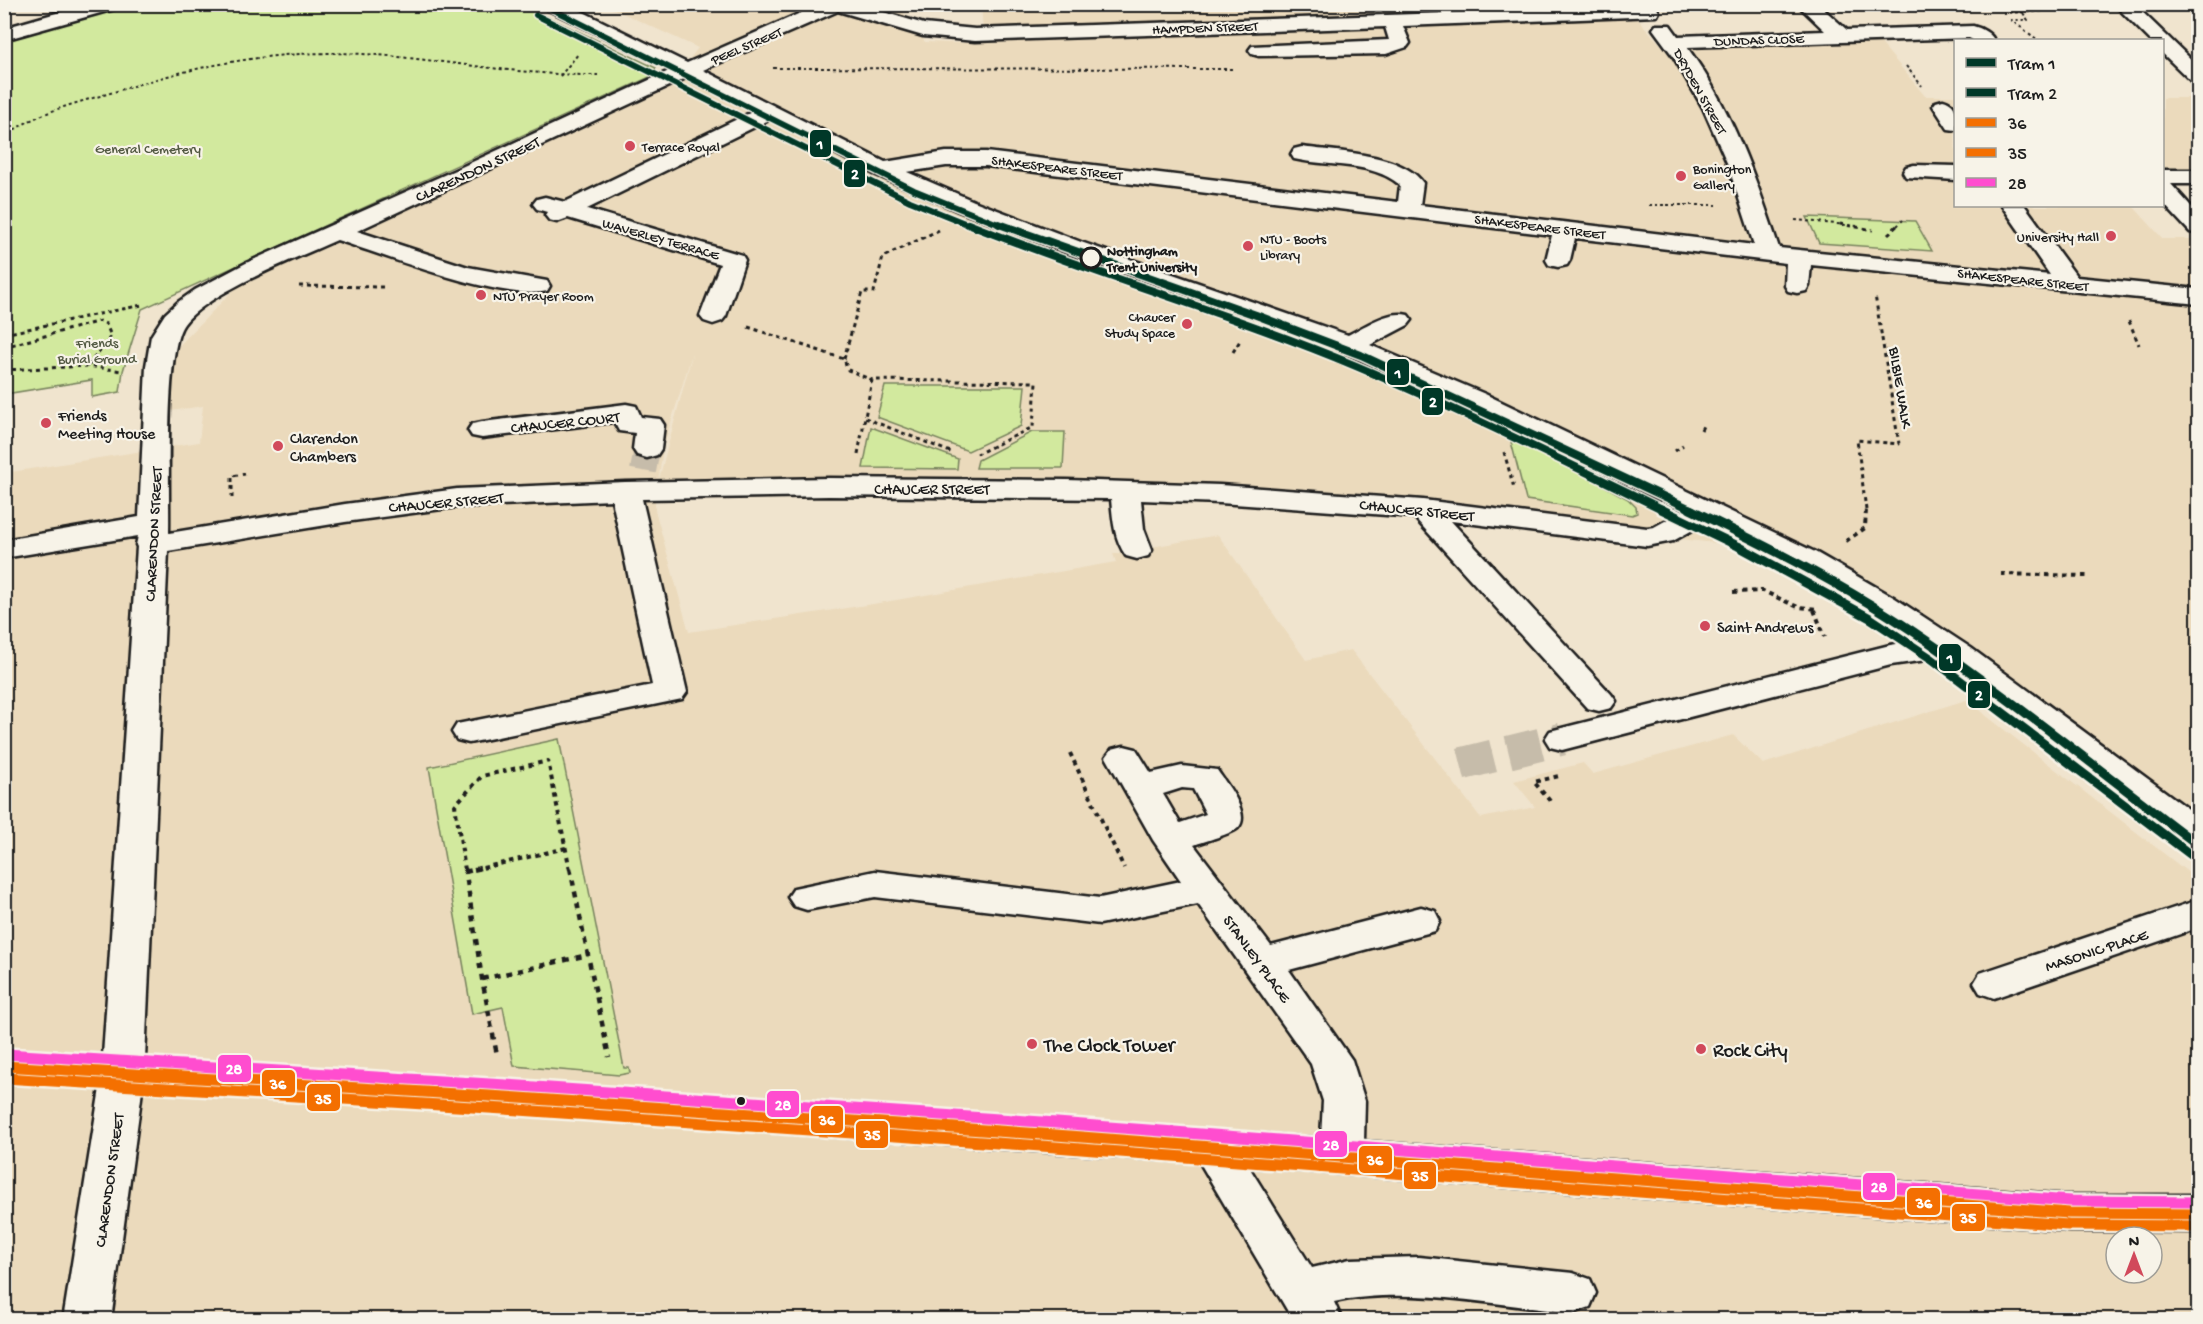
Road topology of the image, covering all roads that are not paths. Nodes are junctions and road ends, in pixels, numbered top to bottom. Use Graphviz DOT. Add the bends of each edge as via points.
graph roads {
  1 [pos="111,4"];
  2 [pos="551,4"];
  3 [pos="1806,4"];
  4 [pos="838,5"];
  5 [pos="2124,6"];
  6 [pos="1646,8"];
  7 [pos="1392,21"];
  8 [pos="4,34"];
  9 [pos="1844,37"];
  10 [pos="1984,39"];
  11 [pos="2160,39"];
  12 [pos="2164,43"];
  13 [pos="1678,48"];
  14 [pos="1258,50"];
  15 [pos="692,68"];
  16 [pos="2196,71"];
  17 [pos="1943,106"];
  18 [pos="771,111"];
  19 [pos="1954,121"];
  20 [pos="1302,154"];
  21 [pos="882,170"];
  22 [pos="1914,172"];
  23 [pos="1954,173"];
  24 [pos="2164,177"];
  25 [pos="2199,177"];
  26 [pos="2164,189"];
  27 [pos="2015,207"];
  28 [pos="1408,210"];
  29 [pos="2199,226"];
  30 [pos="1565,229"];
  31 [pos="335,232"];
  32 [pos="1770,254"];
  33 [pos="1798,257"];
  34 [pos="1558,260"];
  35 [pos="2069,284"];
  36 [pos="538,286"];
  37 [pos="1797,286"];
  38 [pos="2199,297"];
  39 [pos="713,316"];
  40 [pos="1399,320"];
  41 [pos="1349,345"];
  42 [pos="482,430"];
  43 [pos="639,475"];
  44 [pos="1125,491"];
  45 [pos="1423,509"];
  46 [pos="1706,510"];
  47 [pos="153,534"];
  48 [pos="4,549"];
  49 [pos="1137,550"];
  50 [pos="1946,647"];
  51 [pos="1599,701"];
  52 [pos="469,732"];
  53 [pos="1562,739"];
  54 [pos="2199,834"];
  55 [pos="1171,840"];
  56 [pos="1208,889"];
  57 [pos="807,897"];
  58 [pos="2199,914"];
  59 [pos="1421,921"];
  60 [pos="1262,963"];
  61 [pos="1994,983"];
  62 [pos="4,1066"];
  63 [pos="123,1075"];
  64 [pos="1214,1148"];
  65 [pos="1342,1157"];
  66 [pos="2199,1214"];
  67 [pos="1573,1293"];
  68 [pos="1310,1305"];
  69 [pos="87,1320"];
  1 -- 8 [label="street"];
  2 -- 15 [label="street"];
  3 -- 9 [label="street, DUNDAS CLOSE"];
  4 -- 7 [label="street, HAMPDEN STREET" via="923,30 975,35"];
  4 -- 15 [label="street, PEEL STREET"];
  5 -- 11 [label="street"];
  6 -- 7 [label="street, HAMPDEN STREET"];
  6 -- 13 [label="street, DRYDEN STREET"];
  7 -- 14 [label="street" via="1400,43 1386,48"];
  9 -- 10 [label="street, DUNDAS CLOSE" via="1973,32"];
  9 -- 13 [label="street, DUNDAS CLOSE"];
  12 -- 16 [label="street"];
  13 -- 32 [label="street, DRYDEN STREET" via="1720,120"];
  15 -- 18 [label="street"];
  15 -- 31 [label="street, CLARENDON STREET"];
  17 -- 19 [label="street"];
  18 -- 21 [label="street"];
  18 -- 39 [label="street, WAVERLEY TERRACE" via="551,212 733,260"];
  20 -- 28 [label="street" via="1385,168 1404,175 1412,183"];
  21 -- 28 [label="street, SHAKESPEARE STREET" via="946,159 986,159"];
  21 -- 41 [label="street" via="1062,243"];
  22 -- 23 [label="street"];
  24 -- 25 [label="street"];
  26 -- 29 [label="street"];
  27 -- 35 [label="street"];
  28 -- 30 [label="street, SHAKESPEARE STREET"];
  30 -- 32 [label="street, SHAKESPEARE STREET"];
  30 -- 34 [label="street"];
  31 -- 36 [label="street" via="449,269"];
  31 -- 47 [label="street, CLARENDON STREET" via="222,284 174,318 164,336 159,366"];
  32 -- 33 [label="street, SHAKESPEARE STREET"];
  33 -- 35 [label="street, SHAKESPEARE STREET"];
  33 -- 37 [label="street"];
  35 -- 38 [label="street, SHAKESPEARE STREET"];
  40 -- 41 [label="street"];
  41 -- 46 [label="street"];
  42 -- 43 [label="street, CHAUCER COURT" via="626,412 629,425 650,425"];
  43 -- 44 [label="street, CHAUCER STREET" via="829,487"];
  43 -- 47 [label="street, CHAUCER STREET" via="496,496"];
  43 -- 52 [label="street" via="670,692"];
  44 -- 45 [label="street, CHAUCER STREET"];
  44 -- 49 [label="street" via="1129,529"];
  45 -- 46 [label="street, CHAUCER STREET" via="1647,537 1662,535"];
  45 -- 51 [label="street"];
  46 -- 50 [label="street" via="1884,605"];
  47 -- 48 [label="street, CHAUCER STREET"];
  47 -- 63 [label="street, CLARENDON STREET"];
  50 -- 53 [label="street" via="1890,655"];
  50 -- 54 [label="street"];
  55 -- 55 [label="street, STANLEY PLACE" via="1132,772 1204,778 1224,810 1225,820"];
  55 -- 56 [label="street, STANLEY PLACE"];
  56 -- 57 [label="street" via="1100,911 875,884"];
  56 -- 60 [label="street, STANLEY PLACE"];
  58 -- 61 [label="street, MASONIC PLACE"];
  59 -- 60 [label="street"];
  60 -- 65 [label="street, STANLEY PLACE" via="1331,1060 1344,1101"];
  62 -- 63 [label="street"];
  63 -- 64 [label="street" via="505,1097"];
  63 -- 69 [label="street, CLARENDON STREET"];
  64 -- 65 [label="street"];
  64 -- 68 [label="street"];
  65 -- 66 [label="street" via="2069,1213"];
  67 -- 68 [label="street" via="1419,1277 1350,1279"];
}
